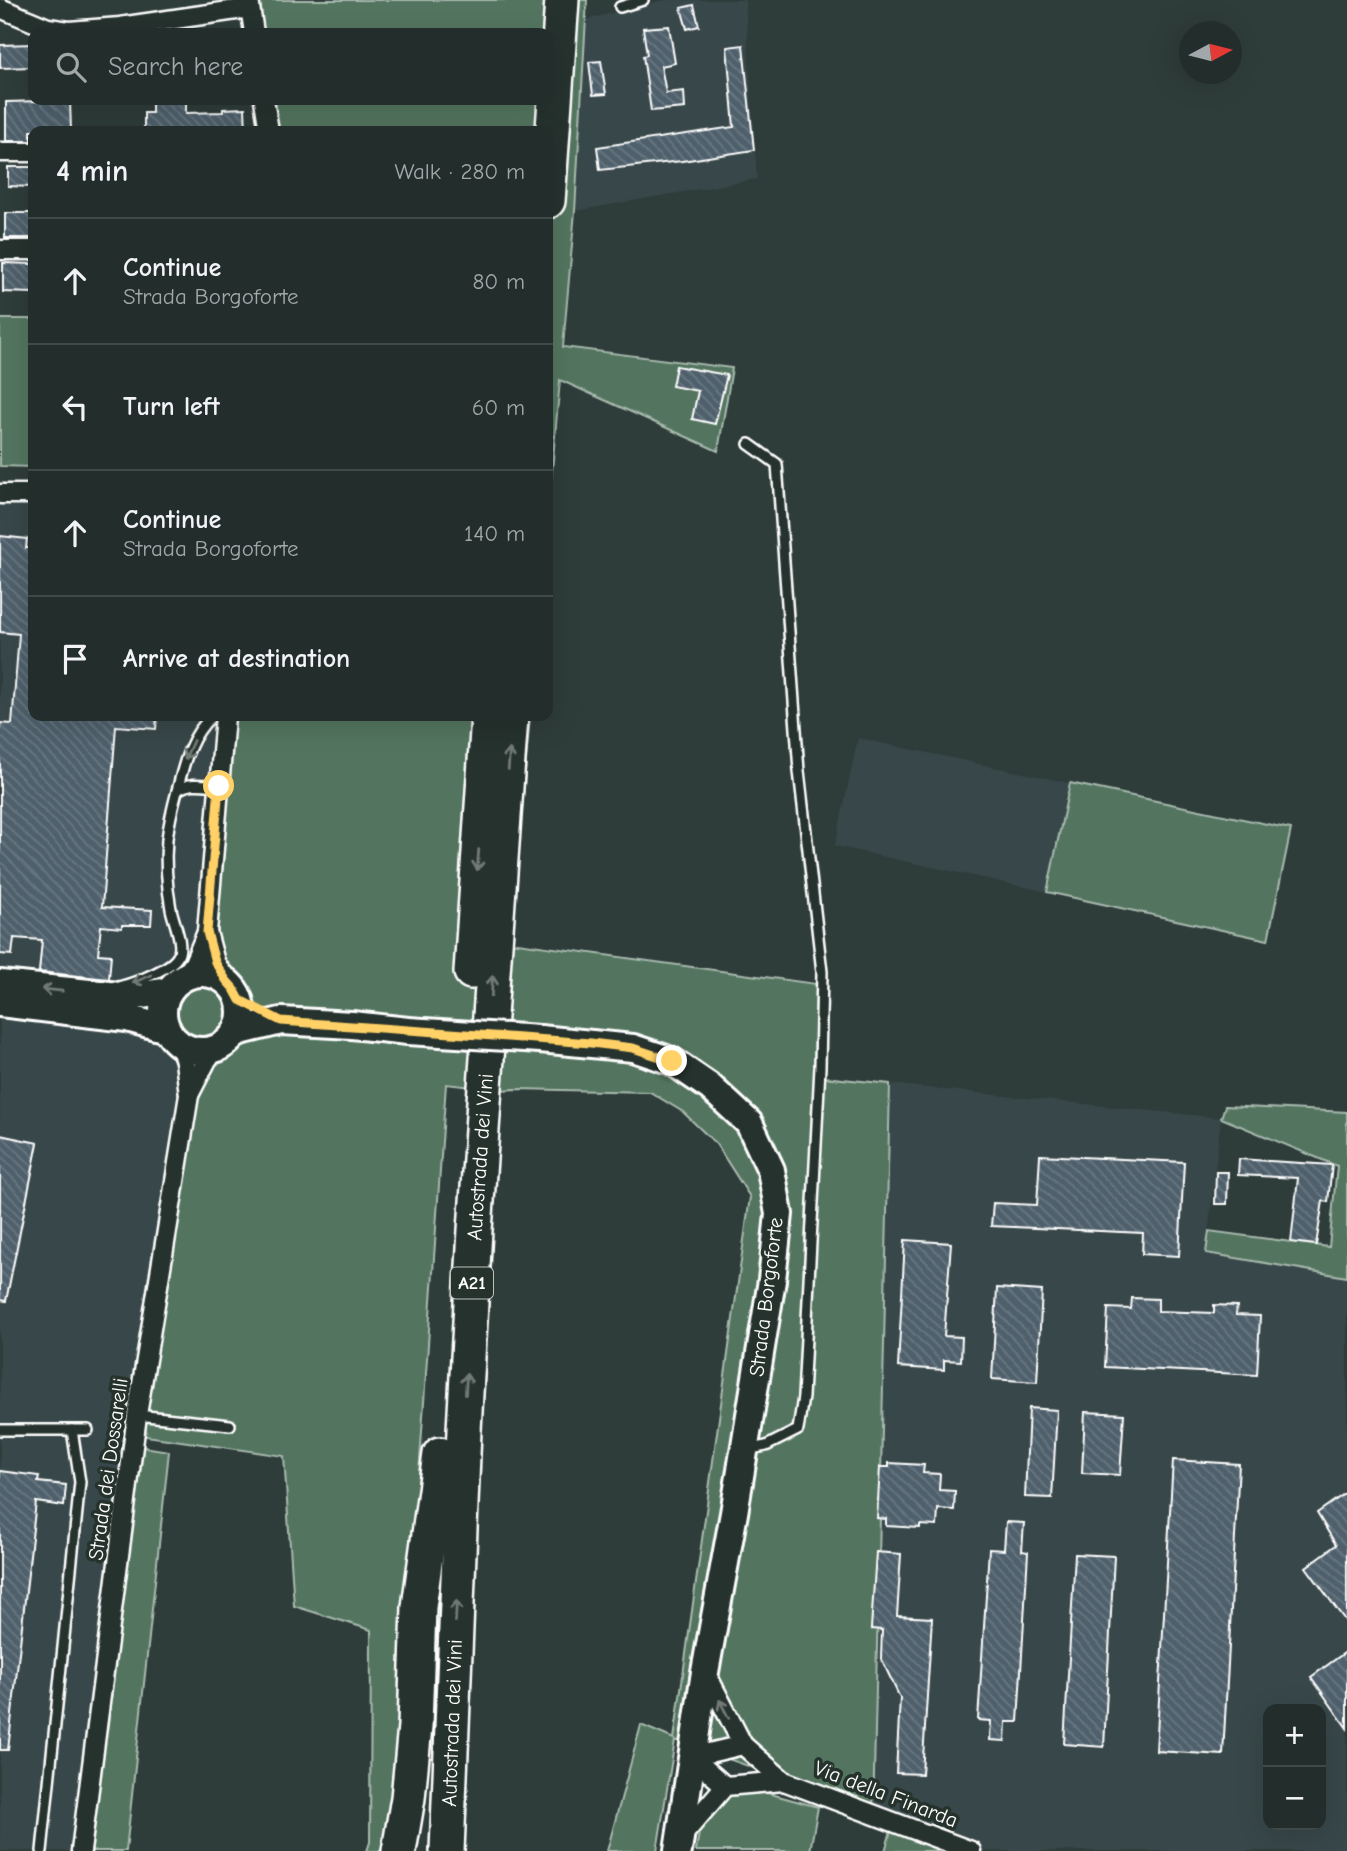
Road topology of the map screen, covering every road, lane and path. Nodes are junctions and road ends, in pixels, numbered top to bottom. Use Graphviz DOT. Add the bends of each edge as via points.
graph roads {
  1 [pos="540,0"];
  2 [pos="562,0"];
  3 [pos="643,0"];
  4 [pos="250,4"];
  5 [pos="620,7"];
  6 [pos="0,8"];
  7 [pos="48,28"];
  8 [pos="107,28"];
  9 [pos="253,28"];
  10 [pos="537,28"];
  11 [pos="265,105"];
  12 [pos="532,105"];
  13 [pos="268,126"];
  14 [pos="530,126"];
  15 [pos="553,129"];
  16 [pos="0,152"];
  17 [pos="28,152"];
  18 [pos="0,250"];
  19 [pos="28,250"];
  20 [pos="749,444"];
  21 [pos="0,494"];
  22 [pos="28,494"];
  23 [pos="206,721"];
  24 [pos="225,721"];
  25 [pos="488,721"];
  26 [pos="511,721"];
  27 [pos="219,786"];
  28 [pos="177,791"];
  29 [pos="207,932"];
  30 [pos="0,984"];
  31 [pos="176,984"];
  32 [pos="233,990"];
  33 [pos="89,993"];
  34 [pos="0,1003"];
  35 [pos="281,1021"];
  36 [pos="236,1032"];
  37 [pos="173,1036"];
  38 [pos="215,1049"];
  39 [pos="189,1095"];
  40 [pos="137,1415"];
  41 [pos="230,1425"];
  42 [pos="0,1430"];
  43 [pos="72,1430"];
  44 [pos="88,1430"];
  45 [pos="745,1451"];
  46 [pos="440,1454"];
  47 [pos="705,1672"];
  48 [pos="743,1745"];
  49 [pos="692,1757"];
  50 [pos="784,1780"];
  51 [pos="725,1786"];
  52 [pos="679,1845"];
  53 [pos="42,1851"];
  54 [pos="81,1851"];
  55 [pos="399,1851"];
  56 [pos="424,1851"];
  57 [pos="447,1851"];
  58 [pos="971,1851"];
  1 -- 10 [label="highway"];
  2 -- 15 [label="highway"];
  3 -- 5 [label="lane"];
  4 -- 8 [label="street"];
  4 -- 9 [label="street"];
  6 -- 7 [label="street"];
  11 -- 13 [label="street"];
  12 -- 14 [label="highway"];
  16 -- 17 [label="street"];
  18 -- 19 [label="street"];
  20 -- 45 [label="lane" via="777,464 799,771 822,972 802,1408 798,1430"];
  21 -- 22 [label="street"];
  23 -- 28 [label="lane, one-way" via="186,755"];
  24 -- 27 [label="street"];
  25 -- 46 [label="highway, Autostrada dei Vini / A21, one-way"];
  57 -- 26 [label="highway, Autostrada dei Vini / A21, one-way" via="465,1403"];
  27 -- 28 [label="lane" via="192,784"];
  27 -- 29 [label="street"];
  28 -- 33 [label="lane, one-way" via="167,838 167,869 180,954 146,978"];
  29 -- 31 [label="street" via="194,963"];
  29 -- 32 [label="street" via="215,962"];
  33 -- 30 [label="main road, one-way"];
  31 -- 32 [label="main road" via="204,972 216,975"];
  31 -- 33 [label="main road" via="129,997"];
  31 -- 37 [label="main road" via="163,1009"];
  32 -- 35 [label="main road"];
  32 -- 36 [label="main road" via="241,1016"];
  34 -- 37 [label="main road" via="127,1018"];
  35 -- 36 [label="main road"];
  35 -- 45 [label="main road, Strada Borgoforte, bridge" via="633,1048 672,1061 710,1087 749,1123 772,1170 779,1214"];
  36 -- 38 [label="main road"];
  37 -- 38 [label="main road" via="196,1051"];
  37 -- 39 [label="street, Strada dei Dossarelli" via="185,1060"];
  38 -- 39 [label="street, Strada dei Dossarelli"];
  39 -- 40 [label="street, Strada dei Dossarelli"];
  40 -- 41 [label="lane"];
  40 -- 54 [label="street, Strada dei Dossarelli"];
  42 -- 43 [label="lane"];
  43 -- 44 [label="lane"];
  43 -- 53 [label="lane" via="80,1482"];
  45 -- 47 [label="main road, Strada Borgoforte"];
  46 -- 55 [label="highway" via="419,1607 415,1726"];
  46 -- 56 [label="highway, Autostrada dei Vini / A21"];
  48 -- 47 [label="street, one-way"];
  47 -- 49 [label="main road, Strada Borgoforte"];
  48 -- 49 [label="street"];
  48 -- 50 [label="street"];
  49 -- 51 [label="street"];
  49 -- 52 [label="main road, Strada Borgoforte"];
  50 -- 51 [label="street"];
  50 -- 58 [label="street, Via della Finarda"];
  51 -- 52 [label="street"];
}
